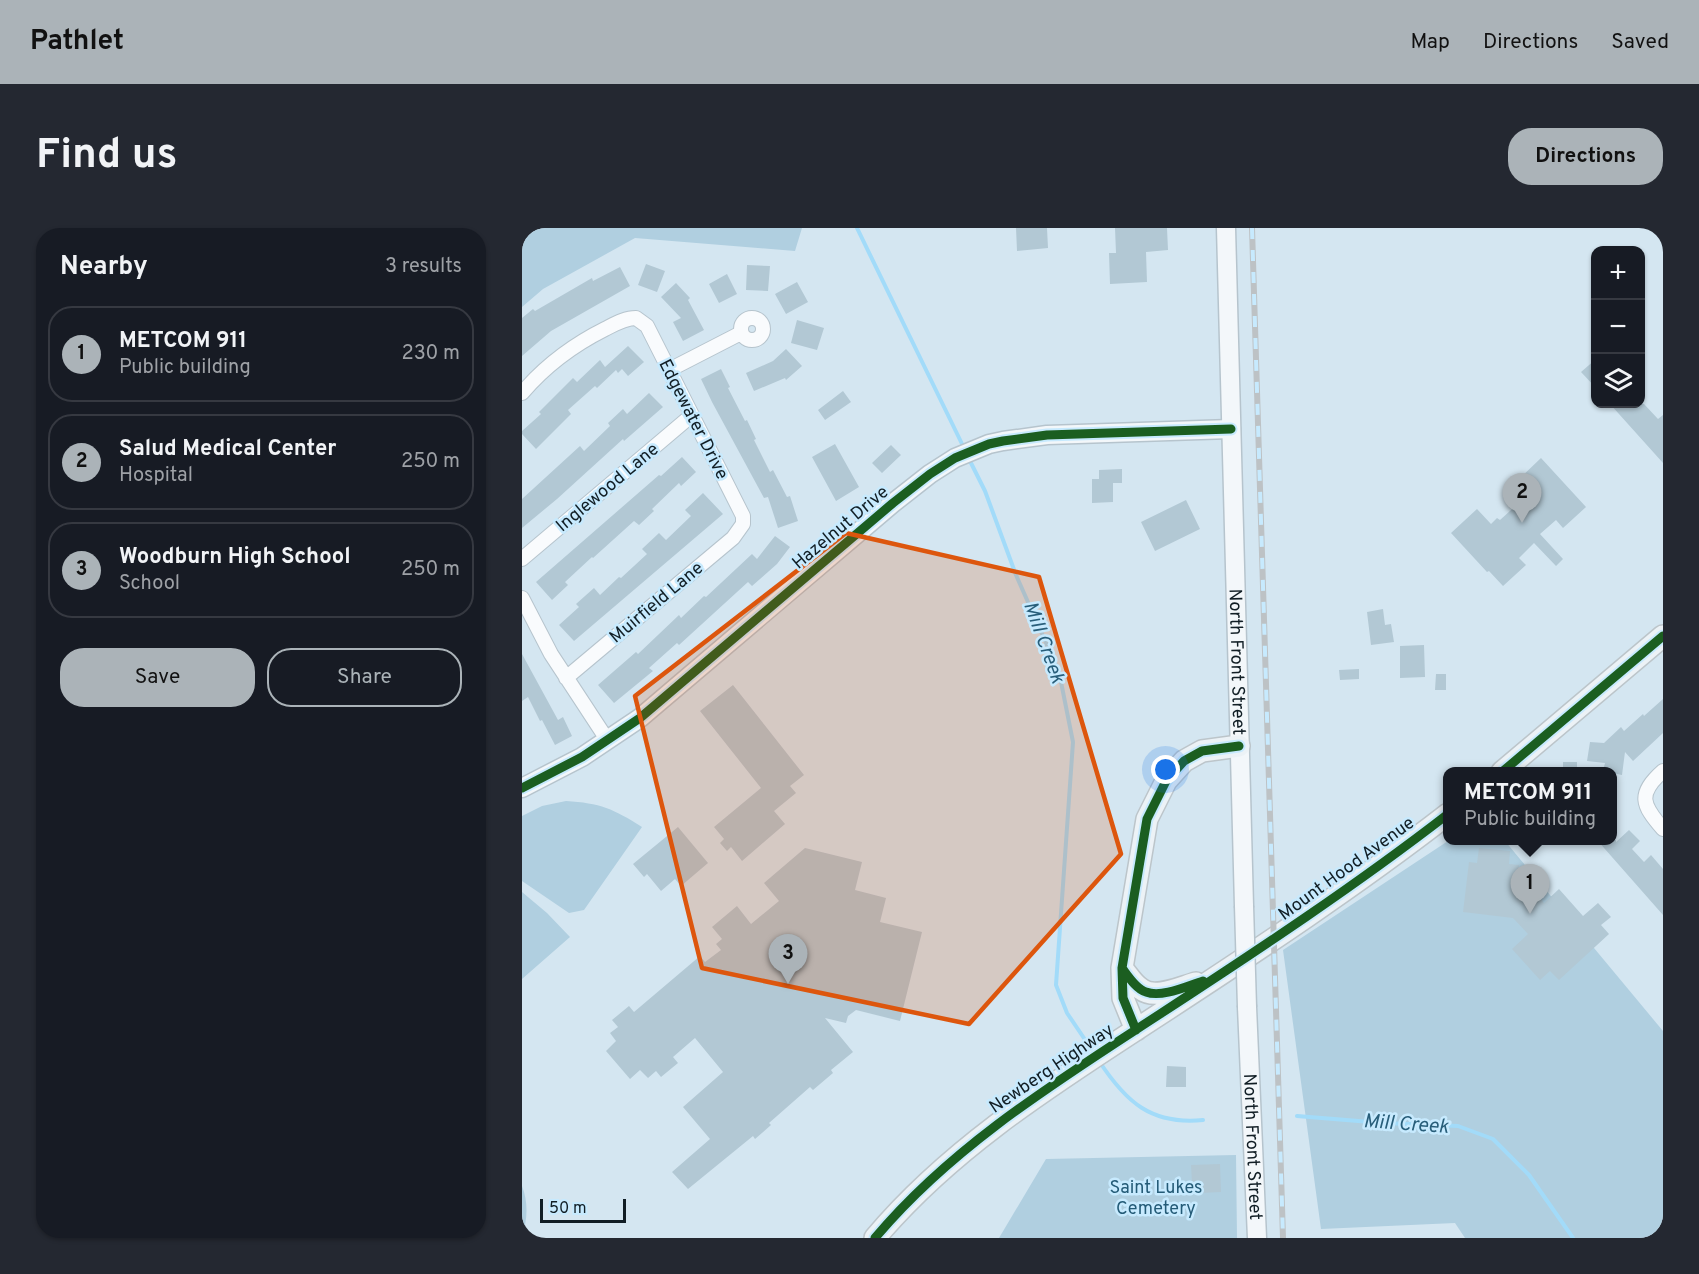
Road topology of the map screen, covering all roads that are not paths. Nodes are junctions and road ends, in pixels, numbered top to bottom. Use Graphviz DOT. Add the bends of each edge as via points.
graph roads {
  1 [pos="1226,228"];
  2 [pos="741,333"];
  3 [pos="669,370"];
  4 [pos="522,393"];
  5 [pos="692,415"];
  6 [pos="1232,429"];
  7 [pos="743,524"];
  8 [pos="522,559"];
  9 [pos="522,598"];
  10 [pos="1663,636"];
  11 [pos="567,678"];
  12 [pos="608,741"];
  13 [pos="1239,746"];
  14 [pos="1507,767"];
  15 [pos="1663,771"];
  16 [pos="522,788"];
  17 [pos="1443,818"];
  18 [pos="1663,829"];
  19 [pos="1263,948"];
  20 [pos="1122,968"];
  21 [pos="1217,977"];
  22 [pos="1136,1030"];
  23 [pos="875,1238"];
  24 [pos="1257,1238"];
  1 -- 6 [label="main road, North Front Street"];
  2 -- 3 [label="street"];
  3 -- 4 [label="street, Edgewater Drive" via="646,326 636,318 622,321 558,357"];
  3 -- 5 [label="street, Edgewater Drive"];
  5 -- 7 [label="street, Edgewater Drive" via="740,508"];
  5 -- 8 [label="street, Inglewood Lane"];
  6 -- 12 [label="main road, Hazelnut Drive" via="1047,435 978,448 956,458 893,503 663,700"];
  6 -- 13 [label="main road, North Front Street"];
  7 -- 11 [label="street, Muirfield Lane" via="733,538"];
  9 -- 11 [label="street"];
  10 -- 14 [label="main road"];
  11 -- 12 [label="street"];
  12 -- 16 [label="main road, Hazelnut Drive"];
  13 -- 20 [label="main road" via="1189,757 1172,773 1155,799 1144,829"];
  13 -- 24 [label="main road, North Front Street, bridge"];
  15 -- 18 [label="street" via="1648,787 1645,800"];
  17 -- 19 [label="main road, Mount Hood Avenue"];
  19 -- 21 [label="main road, Newberg Highway"];
  20 -- 21 [label="main road" via="1140,989 1153,993"];
  20 -- 22 [label="main road" via="1123,998"];
  21 -- 22 [label="main road, Newberg Highway"];
  22 -- 23 [label="main road, Newberg Highway" via="970,1146 921,1188"];
}
